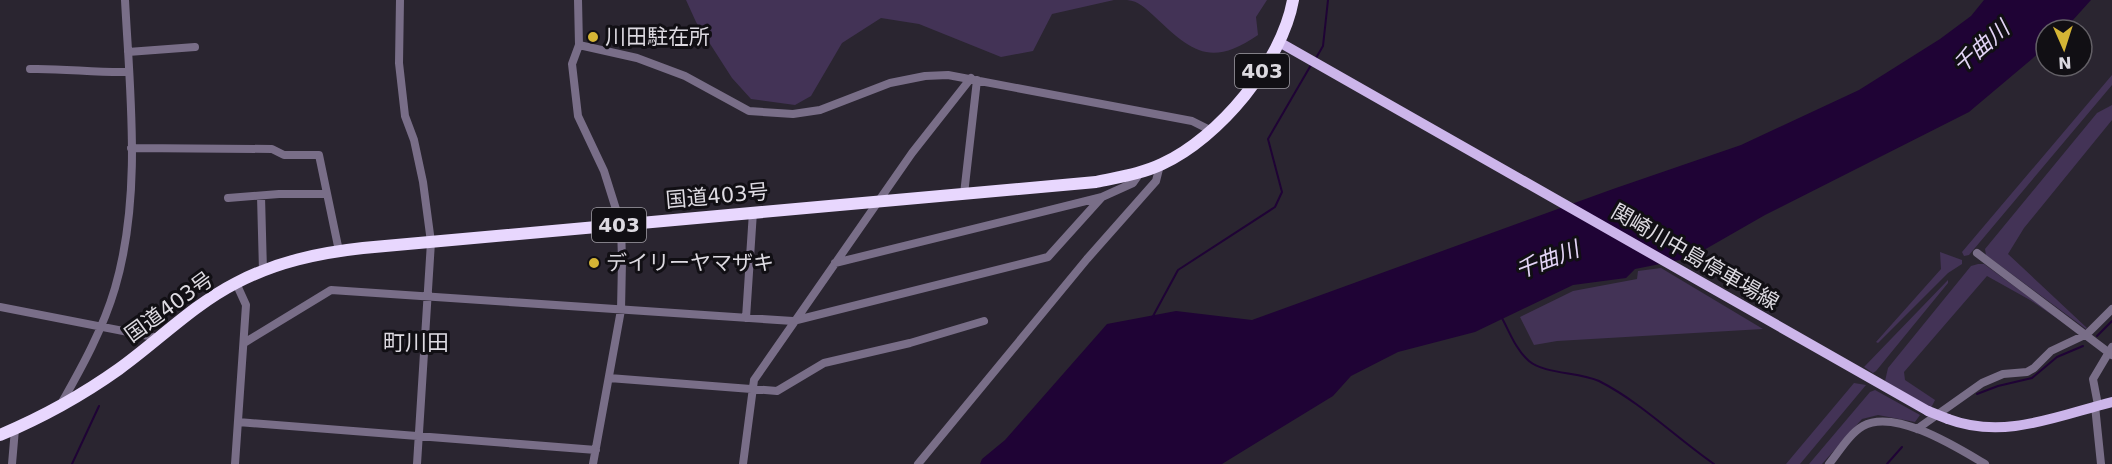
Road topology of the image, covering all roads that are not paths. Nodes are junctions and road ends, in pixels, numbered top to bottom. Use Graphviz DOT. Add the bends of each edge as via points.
graph roads {
  1 [pos="125,0"];
  2 [pos="400,0"];
  3 [pos="578,0"];
  4 [pos="1293,0"];
  5 [pos="579,45"];
  6 [pos="1284,45"];
  7 [pos="195,48"];
  8 [pos="128,52"];
  9 [pos="30,69"];
  10 [pos="129,72"];
  11 [pos="974,79"];
  12 [pos="1195,122"];
  13 [pos="1212,130"];
  14 [pos="1192,147"];
  15 [pos="131,148"];
  16 [pos="1161,165"];
  17 [pos="1140,173"];
  18 [pos="327,194"];
  19 [pos="964,194"];
  20 [pos="261,196"];
  21 [pos="1102,197"];
  22 [pos="228,198"];
  23 [pos="877,202"];
  24 [pos="753,212"];
  25 [pos="621,225"];
  26 [pos="431,242"];
  27 [pos="339,251"];
  28 [pos="1977,253"];
  29 [pos="835,263"];
  30 [pos="263,271"];
  31 [pos="237,283"];
  32 [pos="428,296"];
  33 [pos="0,307"];
  34 [pos="2112,309"];
  35 [pos="621,310"];
  36 [pos="746,318"];
  37 [pos="794,321"];
  38 [pos="984,321"];
  39 [pos="101,325"];
  40 [pos="2087,334"];
  41 [pos="159,338"];
  42 [pos="244,343"];
  43 [pos="2110,351"];
  44 [pos="609,378"];
  45 [pos="751,390"];
  46 [pos="2112,402"];
  47 [pos="2097,406"];
  48 [pos="58,410"];
  49 [pos="238,422"];
  50 [pos="15,429"];
  51 [pos="1917,429"];
  52 [pos="0,435"];
  53 [pos="419,436"];
  54 [pos="596,450"];
  55 [pos="12,464"];
  56 [pos="235,464"];
  57 [pos="417,464"];
  58 [pos="593,464"];
  59 [pos="743,464"];
  60 [pos="918,464"];
  61 [pos="1828,464"];
  62 [pos="1985,464"];
  63 [pos="2101,464"];
  1 -- 8 [label="street"];
  2 -- 26 [label="street" via="399,63 405,116 418,161"];
  3 -- 5 [label="street"];
  4 -- 6 [label="highway, 国道403号 / 403"];
  5 -- 11 [label="street" via="647,61 686,76 749,111 793,114 820,110 890,83 926,76"];
  5 -- 25 [label="street" via="572,64 578,116 604,171"];
  6 -- 13 [label="highway, 国道403号 / 403"];
  6 -- 47 [label="main road, 関崎川中島停車場線, bridge" via="1928,411 1970,426 2017,427"];
  7 -- 8 [label="street"];
  8 -- 10 [label="street"];
  9 -- 10 [label="street"];
  10 -- 15 [label="street"];
  11 -- 12 [label="street"];
  11 -- 19 [label="street"];
  11 -- 23 [label="street"];
  12 -- 13 [label="street"];
  12 -- 14 [label="street" via="1197,135"];
  13 -- 14 [label="highway, 国道403号 / 403"];
  14 -- 16 [label="highway, 国道403号 / 403"];
  15 -- 18 [label="street" via="272,148 284,155 319,154"];
  15 -- 39 [label="street" via="122,261"];
  16 -- 17 [label="highway, 国道403号 / 403"];
  16 -- 60 [label="street" via="1156,182 1087,259"];
  17 -- 19 [label="highway, 国道403号 / 403" via="1096,182"];
  17 -- 21 [label="street" via="1133,183"];
  18 -- 20 [label="street"];
  18 -- 27 [label="street"];
  19 -- 23 [label="highway, 国道403号 / 403"];
  20 -- 22 [label="street"];
  20 -- 30 [label="street"];
  21 -- 29 [label="street"];
  21 -- 37 [label="street" via="1048,257"];
  23 -- 24 [label="highway, 国道403号 / 403"];
  23 -- 29 [label="street"];
  24 -- 25 [label="highway, 国道403号 / 403"];
  24 -- 36 [label="street"];
  25 -- 26 [label="highway, 国道403号 / 403"];
  25 -- 35 [label="street"];
  26 -- 27 [label="highway, 国道403号 / 403"];
  26 -- 32 [label="street"];
  27 -- 30 [label="highway, 国道403号 / 403" via="299,258"];
  28 -- 40 [label="street"];
  29 -- 37 [label="street"];
  30 -- 31 [label="highway, 国道403号 / 403"];
  31 -- 41 [label="highway, 国道403号 / 403" via="199,306"];
  31 -- 42 [label="street" via="246,305"];
  32 -- 35 [label="street"];
  32 -- 42 [label="street" via="331,290"];
  32 -- 53 [label="street"];
  33 -- 39 [label="street"];
  34 -- 40 [label="street"];
  35 -- 36 [label="street"];
  35 -- 44 [label="street"];
  36 -- 37 [label="street"];
  37 -- 45 [label="street"];
  38 -- 45 [label="street" via="824,363 777,391"];
  39 -- 41 [label="street"];
  39 -- 48 [label="street"];
  40 -- 43 [label="street"];
  40 -- 51 [label="street" via="2051,351 2026,372 2003,374 1982,382"];
  41 -- 48 [label="highway, 国道403号 / 403"];
  42 -- 49 [label="street"];
  43 -- 47 [label="street" via="2093,379"];
  44 -- 45 [label="street"];
  44 -- 54 [label="street"];
  45 -- 59 [label="street"];
  46 -- 47 [label="main road, 関崎川中島停車場線"];
  47 -- 63 [label="street"];
  48 -- 50 [label="highway, 国道403号 / 403"];
  49 -- 53 [label="street"];
  49 -- 56 [label="street"];
  50 -- 52 [label="highway, 国道403号 / 403"];
  50 -- 55 [label="street"];
  51 -- 61 [label="street" via="1884,422 1867,424"];
  51 -- 62 [label="street"];
  53 -- 54 [label="street"];
  53 -- 57 [label="street"];
  54 -- 58 [label="street"];
}
